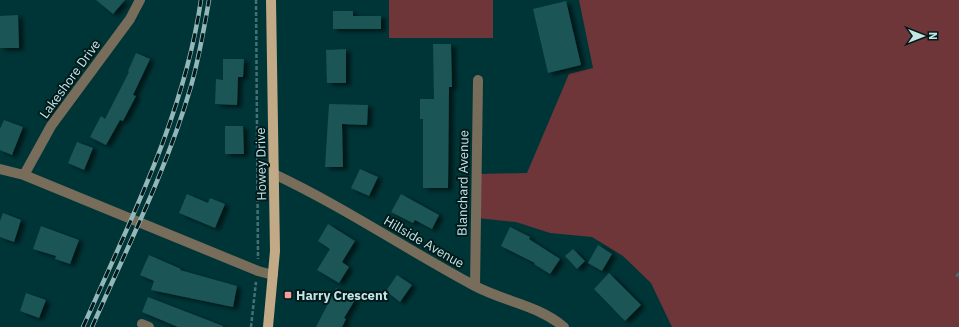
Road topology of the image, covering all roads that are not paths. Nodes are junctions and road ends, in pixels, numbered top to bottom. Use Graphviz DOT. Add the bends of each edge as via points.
graph roads {
  1 [pos="140,0"];
  2 [pos="271,0"];
  3 [pos="478,80"];
  4 [pos="0,169"];
  5 [pos="274,174"];
  6 [pos="24,176"];
  7 [pos="273,275"];
  8 [pos="475,286"];
  9 [pos="268,327"];
  10 [pos="564,327"];
  1 -- 6 [label="street, Lakeshore Drive" via="130,19 51,126"];
  2 -- 5 [label="main road, Howey Drive"];
  3 -- 8 [label="street, Blanchard Avenue"];
  4 -- 6 [label="street"];
  5 -- 7 [label="main road, Howey Drive"];
  5 -- 8 [label="street, Hillside Avenue"];
  6 -- 7 [label="street"];
  7 -- 9 [label="main road, Howey Drive"];
  8 -- 10 [label="street, Hillside Avenue" via="532,307"];
}
